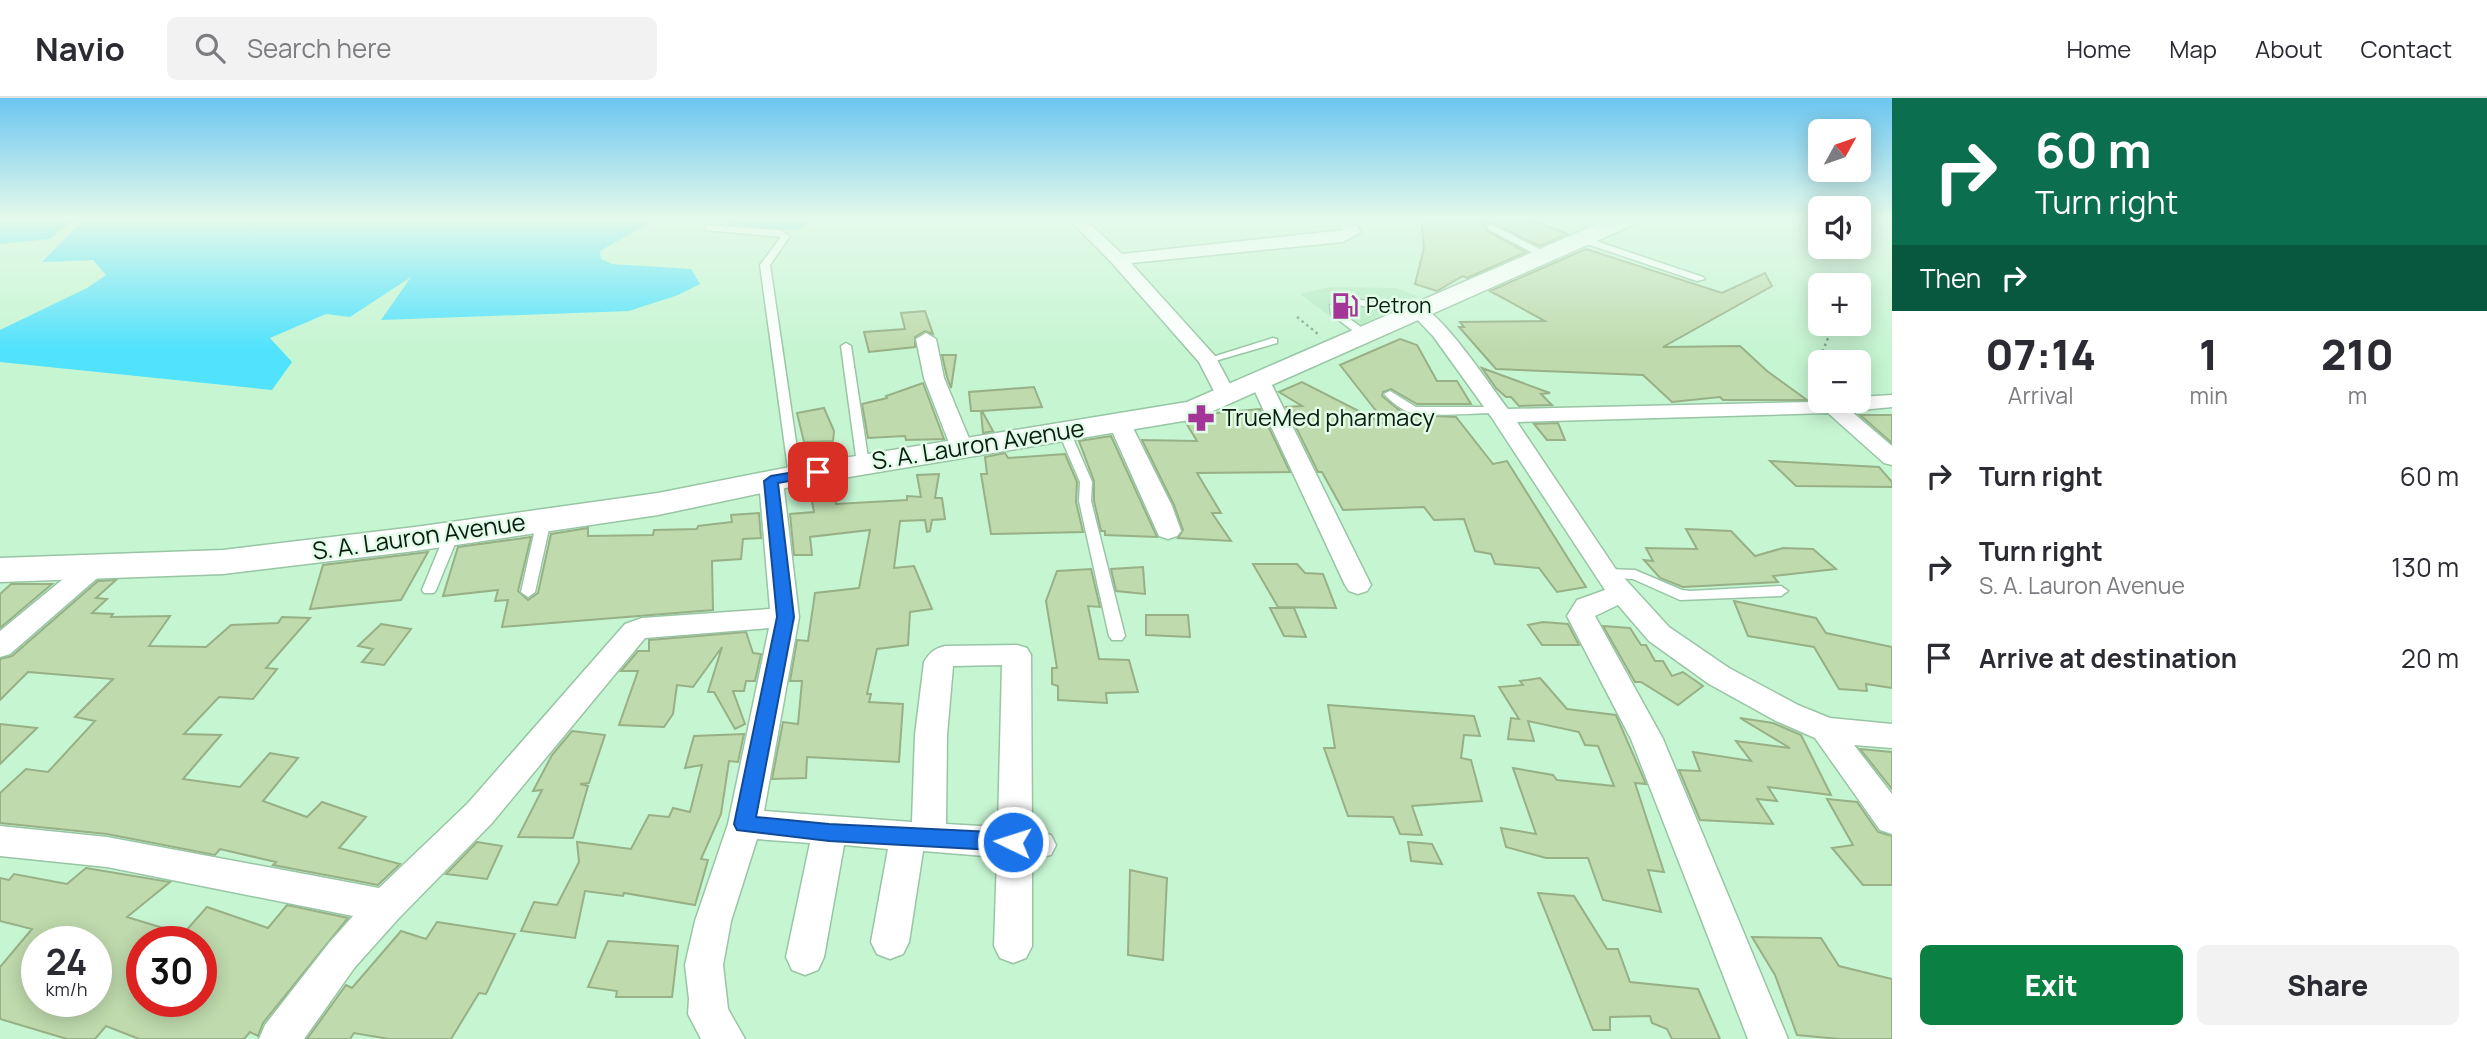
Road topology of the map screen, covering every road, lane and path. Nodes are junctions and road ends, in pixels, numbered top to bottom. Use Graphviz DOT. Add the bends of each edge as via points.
graph roads {
  1 [pos="766,262"];
  2 [pos="1121,262"];
  3 [pos="1528,262"];
  4 [pos="1669,262"];
  5 [pos="1700,279"];
  6 [pos="1349,301"];
  7 [pos="1333,307"];
  8 [pos="1417,311"];
  9 [pos="1364,335"];
  10 [pos="926,339"];
  11 [pos="1273,341"];
  12 [pos="846,345"];
  13 [pos="1208,360"];
  14 [pos="1260,381"];
  15 [pos="1226,394"];
  16 [pos="1390,394"];
  17 [pos="1808,399"];
  18 [pos="1871,400"];
  19 [pos="1892,401"];
  20 [pos="1500,413"];
  21 [pos="1843,413"];
  22 [pos="1119,422"];
  23 [pos="1064,431"];
  24 [pos="962,448"];
  25 [pos="1892,458"];
  26 [pos="863,464"];
  27 [pos="783,478"];
  28 [pos="544,520"];
  29 [pos="1168,531"];
  30 [pos="452,534"];
  31 [pos="94,567"];
  32 [pos="0,569"];
  33 [pos="1614,584"];
  34 [pos="1358,585"];
  35 [pos="429,590"];
  36 [pos="1781,591"];
  37 [pos="528,592"];
  38 [pos="785,617"];
  39 [pos="1117,636"];
  40 [pos="0,647"];
  41 [pos="1826,730"];
  42 [pos="1892,736"];
  43 [pos="1892,820"];
  44 [pos="745,824"];
  45 [pos="829,832"];
  46 [pos="918,836"];
  47 [pos="0,841"];
  48 [pos="1026,844"];
  49 [pos="386,906"];
  50 [pos="890,942"];
  51 [pos="1013,946"];
  52 [pos="805,957"];
  53 [pos="711,1031"];
  54 [pos="279,1039"];
  55 [pos="1768,1039"];
  1 -- 27 [label="lane"];
  2 -- 13 [label="street"];
  3 -- 8 [label="highway, S. A. Lauron Avenue"];
  4 -- 5 [label="lane"];
  6 -- 8 [label="lane"];
  7 -- 9 [label="lane"];
  8 -- 9 [label="highway, S. A. Lauron Avenue"];
  8 -- 20 [label="street" via="1440,332"];
  9 -- 14 [label="highway, S. A. Lauron Avenue"];
  10 -- 24 [label="street" via="934,378"];
  11 -- 13 [label="lane"];
  12 -- 26 [label="lane"];
  13 -- 15 [label="street"];
  14 -- 15 [label="highway, S. A. Lauron Avenue"];
  14 -- 34 [label="street"];
  15 -- 22 [label="highway, S. A. Lauron Avenue" via="1195,410"];
  16 -- 20 [label="lane" via="1414,410"];
  17 -- 20 [label="street"];
  18 -- 19 [label="street"];
  20 -- 33 [label="street"];
  21 -- 25 [label="street"];
  22 -- 23 [label="highway, S. A. Lauron Avenue"];
  22 -- 29 [label="street"];
  23 -- 24 [label="highway, S. A. Lauron Avenue"];
  23 -- 39 [label="lane" via="1086,482 1086,501"];
  24 -- 26 [label="highway, S. A. Lauron Avenue"];
  26 -- 27 [label="highway, S. A. Lauron Avenue"];
  27 -- 28 [label="highway, S. A. Lauron Avenue" via="658,504"];
  27 -- 38 [label="street"];
  28 -- 30 [label="highway, S. A. Lauron Avenue"];
  28 -- 37 [label="lane"];
  30 -- 31 [label="highway, S. A. Lauron Avenue" via="223,562"];
  30 -- 35 [label="lane"];
  31 -- 32 [label="highway, S. A. Lauron Avenue"];
  31 -- 40 [label="street"];
  33 -- 36 [label="lane" via="1634,575 1680,595"];
  33 -- 41 [label="street" via="1659,634 1719,677"];
  33 -- 55 [label="street" via="1581,616 1647,739"];
  38 -- 44 [label="street"];
  38 -- 49 [label="street" via="635,631 480,813"];
  41 -- 42 [label="street"];
  41 -- 43 [label="street"];
  44 -- 45 [label="street"];
  44 -- 53 [label="street" via="705,957"];
  45 -- 46 [label="street"];
  45 -- 52 [label="street"];
  46 -- 48 [label="street"];
  46 -- 48 [label="street" via="939,663 945,656 1017,655"];
  46 -- 50 [label="street"];
  47 -- 49 [label="street" via="107,852"];
  48 -- 51 [label="street"];
  49 -- 54 [label="street" via="342,955"];
}
